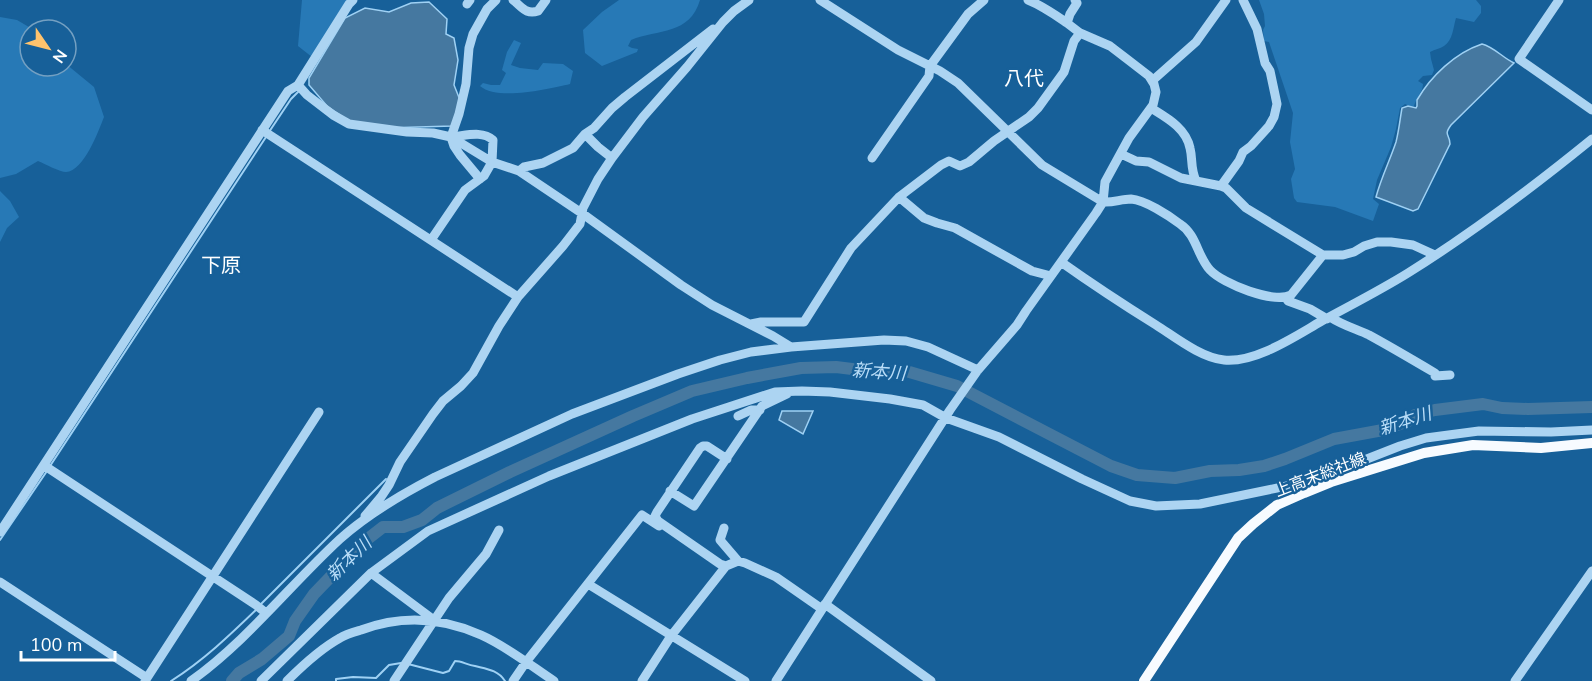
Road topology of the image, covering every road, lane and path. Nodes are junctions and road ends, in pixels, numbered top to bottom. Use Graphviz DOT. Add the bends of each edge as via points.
graph roads {
  1 [pos="353,0"];
  2 [pos="496,0"];
  3 [pos="513,0"];
  4 [pos="546,0"];
  5 [pos="748,0"];
  6 [pos="820,0"];
  7 [pos="984,0"];
  8 [pos="1028,0"];
  9 [pos="1075,0"];
  10 [pos="1226,0"];
  11 [pos="1244,0"];
  12 [pos="1558,0"];
  13 [pos="1044,3"];
  14 [pos="1067,23"];
  15 [pos="718,28"];
  16 [pos="1080,33"];
  17 [pos="930,66"];
  18 [pos="1152,81"];
  19 [pos="298,85"];
  20 [pos="1151,108"];
  21 [pos="1592,110"];
  22 [pos="262,130"];
  23 [pos="1008,132"];
  24 [pos="585,134"];
  25 [pos="451,137"];
  26 [pos="1592,140"];
  27 [pos="1121,154"];
  28 [pos="612,158"];
  29 [pos="872,158"];
  30 [pos="492,162"];
  31 [pos="519,171"];
  32 [pos="480,179"];
  33 [pos="1196,181"];
  34 [pos="1221,186"];
  35 [pos="899,197"];
  36 [pos="1103,202"];
  37 [pos="583,214"];
  38 [pos="431,240"];
  39 [pos="1323,255"];
  40 [pos="1435,255"];
  41 [pos="1061,262"];
  42 [pos="1050,276"];
  43 [pos="518,297"];
  44 [pos="1286,298"];
  45 [pos="1328,318"];
  46 [pos="751,324"];
  47 [pos="791,347"];
  48 [pos="976,372"];
  49 [pos="1450,375"];
  50 [pos="791,391"];
  51 [pos="759,410"];
  52 [pos="319,412"];
  53 [pos="948,414"];
  54 [pos="738,416"];
  55 [pos="1592,430"];
  56 [pos="1592,443"];
  57 [pos="727,459"];
  58 [pos="45,466"];
  59 [pos="670,491"];
  60 [pos="362,522"];
  61 [pos="724,528"];
  62 [pos="499,530"];
  63 [pos="0,532"];
  64 [pos="684,539"];
  65 [pos="738,561"];
  66 [pos="726,566"];
  67 [pos="1592,571"];
  68 [pos="371,573"];
  69 [pos="213,576"];
  70 [pos="0,582"];
  71 [pos="588,584"];
  72 [pos="824,607"];
  73 [pos="266,613"];
  74 [pos="435,621"];
  75 [pos="671,636"];
  76 [pos="526,662"];
  77 [pos="146,679"];
  78 [pos="191,681"];
  79 [pos="261,681"];
  80 [pos="286,681"];
  81 [pos="394,681"];
  82 [pos="513,681"];
  83 [pos="554,681"];
  84 [pos="642,681"];
  85 [pos="745,681"];
  86 [pos="776,681"];
  87 [pos="931,681"];
  88 [pos="1144,681"];
  89 [pos="1515,681"];
  1 -- 19 [label="street"];
  2 -- 25 [label="street" via="473,34 466,84"];
  3 -- 4 [label="street" via="531,13 538,11"];
  5 -- 15 [label="street"];
  6 -- 17 [label="street"];
  7 -- 17 [label="street" via="968,14"];
  8 -- 13 [label="street"];
  9 -- 14 [label="street"];
  10 -- 18 [label="street" via="1196,42"];
  11 -- 34 [label="street" via="1257,29 1277,104 1269,126 1243,152"];
  12 -- 21 [label="street" via="1519,59"];
  13 -- 14 [label="street" via="1048,11"];
  14 -- 16 [label="street"];
  15 -- 24 [label="street" via="612,108"];
  15 -- 28 [label="street"];
  16 -- 18 [label="street" via="1110,46"];
  16 -- 23 [label="street" via="1056,84 1029,117"];
  17 -- 23 [label="street" via="958,83"];
  17 -- 29 [label="street" via="929,76"];
  18 -- 20 [label="street" via="1156,92"];
  19 -- 22 [label="street" via="288,91"];
  19 -- 25 [label="street" via="349,124"];
  20 -- 27 [label="street"];
  20 -- 33 [label="street" via="1184,134 1191,148"];
  22 -- 38 [label="street"];
  22 -- 58 [label="street"];
  23 -- 35 [label="street" via="969,162 960,166 949,161 941,165"];
  23 -- 36 [label="street" via="1042,165"];
  24 -- 28 [label="street"];
  24 -- 31 [label="street" via="573,148"];
  25 -- 30 [label="street"];
  25 -- 30 [label="street" via="489,137 493,140"];
  25 -- 32 [label="street"];
  26 -- 40 [label="street"];
  27 -- 33 [label="street"];
  27 -- 36 [label="street" via="1105,182"];
  28 -- 37 [label="street"];
  30 -- 31 [label="street"];
  30 -- 32 [label="street"];
  31 -- 37 [label="street"];
  32 -- 38 [label="street" via="465,190"];
  33 -- 34 [label="street"];
  34 -- 39 [label="street" via="1246,208"];
  35 -- 42 [label="street" via="924,218 955,228 1022,266"];
  35 -- 46 [label="street" via="847,253 804,322"];
  36 -- 41 [label="street"];
  36 -- 44 [label="street" via="1144,202 1183,225 1192,234 1210,270 1226,281 1244,290"];
  37 -- 43 [label="street" via="563,246"];
  37 -- 46 [label="street" via="711,305"];
  38 -- 43 [label="street"];
  39 -- 40 [label="street" via="1343,255 1377,242 1390,242 1413,245"];
  39 -- 44 [label="street"];
  40 -- 45 [label="street"];
  41 -- 42 [label="street"];
  41 -- 45 [label="street" via="1185,344 1218,359 1238,361 1256,356"];
  42 -- 48 [label="street" via="1017,325"];
  43 -- 60 [label="street" via="473,373 433,414"];
  44 -- 45 [label="street"];
  45 -- 49 [label="street" via="1383,342 1435,376"];
  46 -- 47 [label="street"];
  47 -- 48 [label="street" via="906,341 928,347"];
  47 -- 60 [label="street" via="720,360 572,414 435,477"];
  48 -- 53 [label="street"];
  50 -- 51 [label="street"];
  50 -- 53 [label="street" via="890,399"];
  50 -- 68 [label="street" via="692,419 540,480 428,531"];
  51 -- 54 [label="street"];
  51 -- 57 [label="street"];
  52 -- 69 [label="street"];
  53 -- 55 [label="street" via="1130,501 1156,506 1200,504 1287,486 1426,438 1479,431"];
  53 -- 72 [label="street"];
  56 -- 88 [label="main road, 上高末総社線" via="1541,448 1473,445 1433,451 1331,482 1277,505 1239,538"];
  57 -- 59 [label="street" via="707,446 700,448"];
  57 -- 59 [label="street" via="694,507"];
  58 -- 63 [label="street"];
  58 -- 69 [label="street"];
  59 -- 64 [label="street" via="656,516"];
  60 -- 73 [label="street"];
  61 -- 65 [label="street" via="720,540"];
  62 -- 74 [label="street" via="486,554"];
  64 -- 66 [label="street"];
  64 -- 71 [label="street" via="642,515"];
  65 -- 66 [label="street"];
  65 -- 72 [label="street" via="776,577"];
  66 -- 75 [label="street"];
  67 -- 89 [label="street"];
  68 -- 74 [label="street"];
  68 -- 79 [label="street"];
  69 -- 73 [label="street"];
  69 -- 77 [label="street"];
  70 -- 77 [label="street"];
  71 -- 75 [label="street"];
  71 -- 76 [label="street"];
  72 -- 86 [label="street"];
  72 -- 87 [label="street"];
  73 -- 78 [label="street"];
  74 -- 76 [label="street" via="482,635"];
  74 -- 80 [label="street" via="403,619 375,624 341,637"];
  74 -- 81 [label="street"];
  75 -- 84 [label="street"];
  75 -- 85 [label="street"];
  76 -- 82 [label="street"];
  76 -- 83 [label="street"];
}
